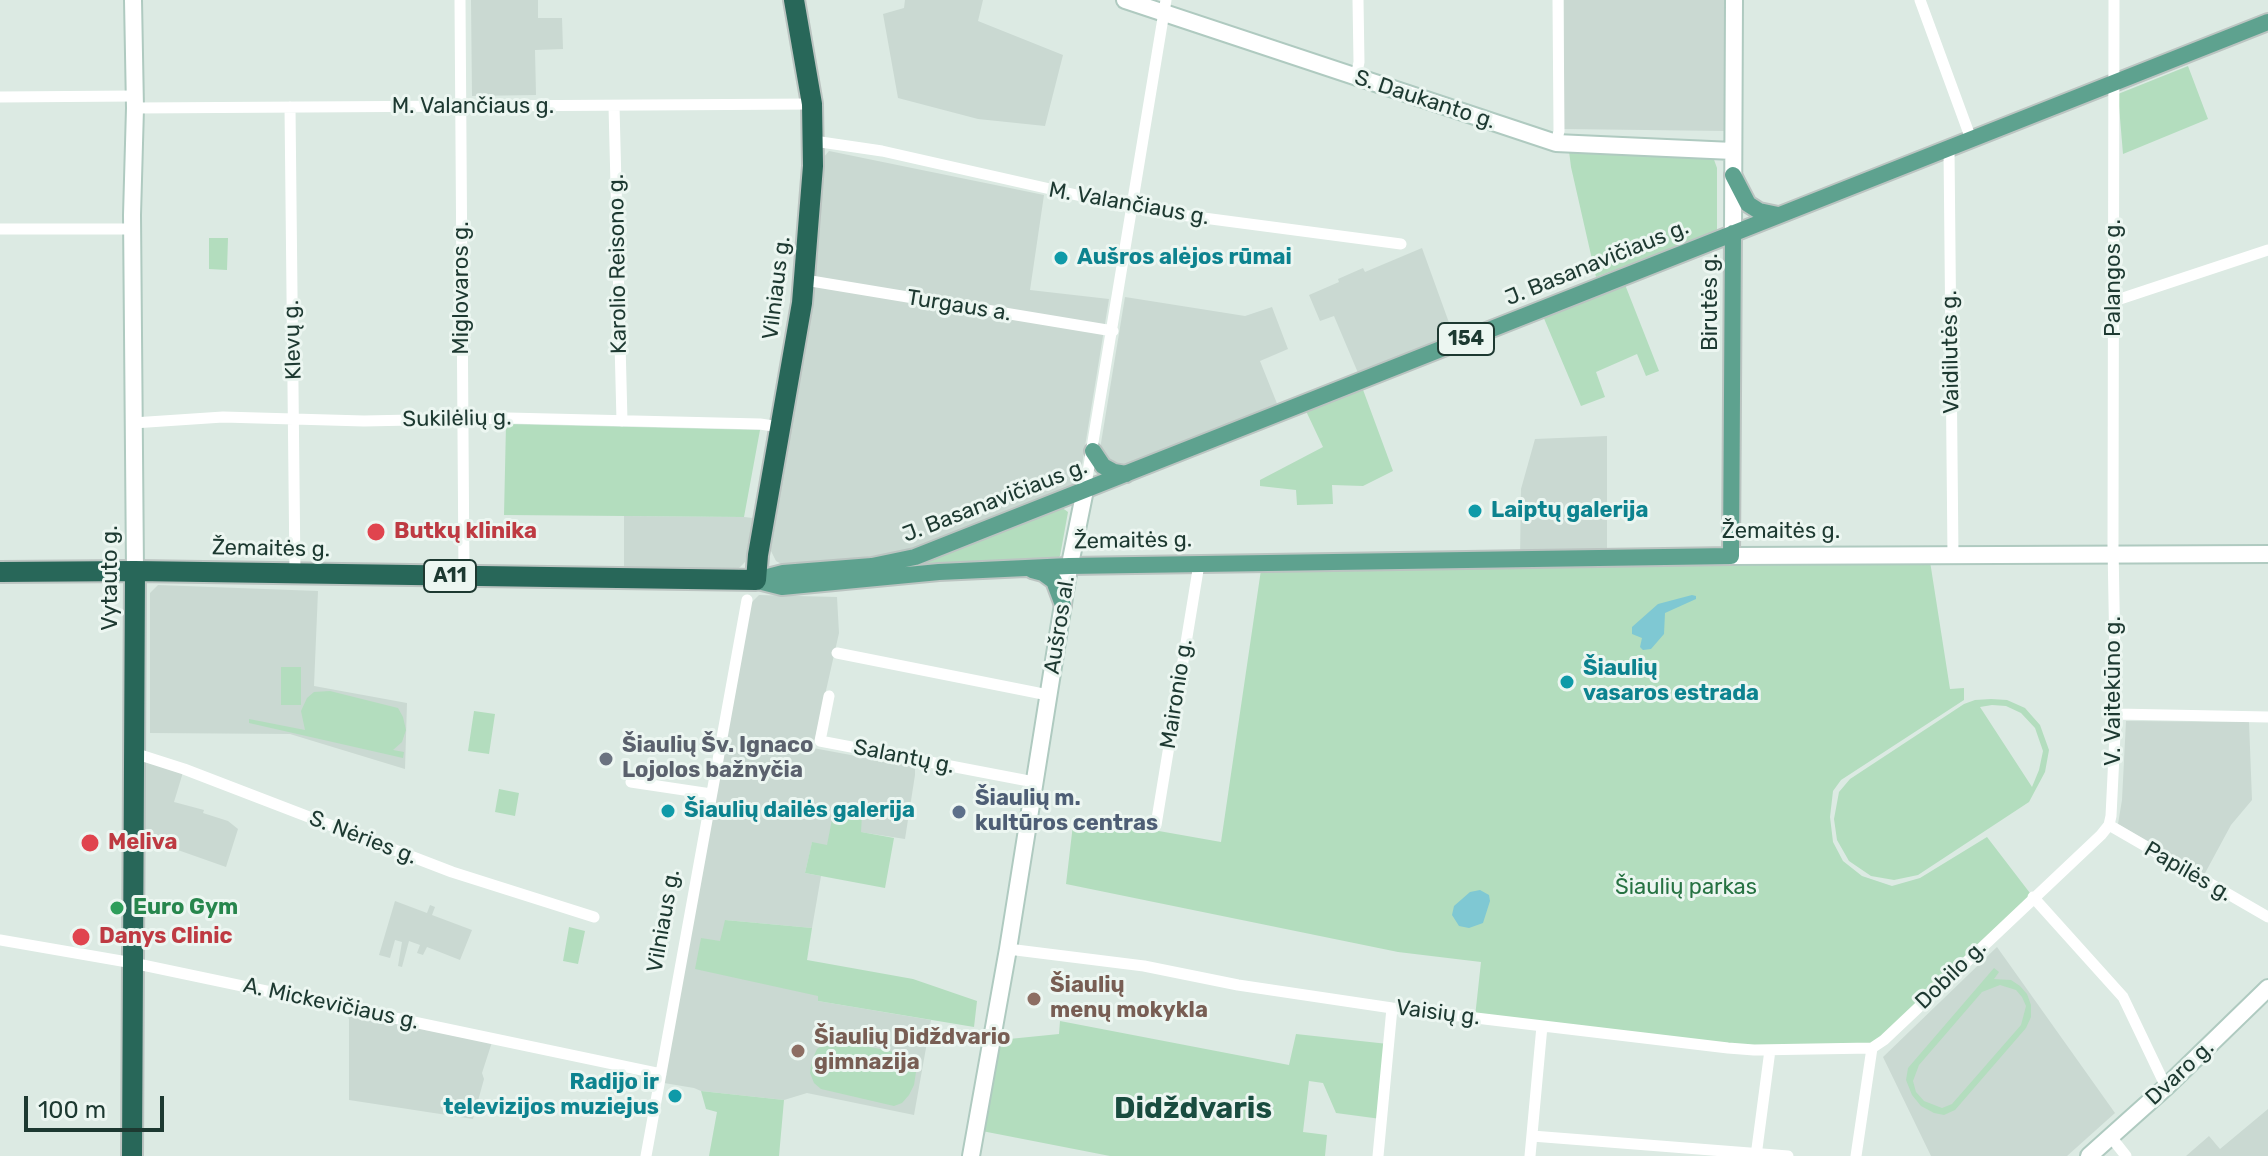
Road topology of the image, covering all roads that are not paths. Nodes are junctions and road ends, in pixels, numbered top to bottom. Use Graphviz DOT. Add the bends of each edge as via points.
graph roads {
  1 [pos="133,0"];
  2 [pos="460,0"];
  3 [pos="794,0"];
  4 [pos="1125,0"];
  5 [pos="1358,0"];
  6 [pos="1558,0"];
  7 [pos="1734,0"];
  8 [pos="1920,0"];
  9 [pos="2114,0"];
  10 [pos="1165,6"];
  11 [pos="2268,22"];
  12 [pos="1356,77"];
  13 [pos="2114,83"];
  14 [pos="0,97"];
  15 [pos="135,102"];
  16 [pos="812,104"];
  17 [pos="614,106"];
  18 [pos="290,107"];
  19 [pos="460,108"];
  20 [pos="1971,139"];
  21 [pos="814,141"];
  22 [pos="1556,143"];
  23 [pos="1949,148"];
  24 [pos="1733,151"];
  25 [pos="1733,175"];
  26 [pos="1133,208"];
  27 [pos="1779,215"];
  28 [pos="0,229"];
  29 [pos="132,229"];
  30 [pos="1733,233"];
  31 [pos="1401,244"];
  32 [pos="2268,250"];
  33 [pos="805,280"];
  34 [pos="2114,301"];
  35 [pos="1113,331"];
  36 [pos="463,418"];
  37 [pos="296,420"];
  38 [pos="622,421"];
  39 [pos="133,423"];
  40 [pos="780,427"];
  41 [pos="1093,451"];
  42 [pos="1126,474"];
  43 [pos="1085,490"];
  44 [pos="2268,554"];
  45 [pos="2113,555"];
  46 [pos="1731,556"];
  47 [pos="1953,556"];
  48 [pos="1199,564"];
  49 [pos="1069,566"];
  50 [pos="1023,568"];
  51 [pos="135,571"];
  52 [pos="0,572"];
  53 [pos="295,573"];
  54 [pos="464,576"];
  55 [pos="756,580"];
  56 [pos="747,600"];
  57 [pos="1063,605"];
  58 [pos="837,653"];
  59 [pos="1048,695"];
  60 [pos="829,696"];
  61 [pos="2116,714"];
  62 [pos="2268,717"];
  63 [pos="134,753"];
  64 [pos="631,782"];
  65 [pos="1034,782"];
  66 [pos="711,794"];
  67 [pos="1156,825"];
  68 [pos="2109,825"];
  69 [pos="2033,897"];
  70 [pos="594,917"];
  71 [pos="2268,917"];
  72 [pos="0,940"];
  73 [pos="1008,949"];
  74 [pos="133,963"];
  75 [pos="2268,988"];
  76 [pos="1392,1008"];
  77 [pos="1542,1026"];
  78 [pos="1872,1048"];
  79 [pos="1770,1050"];
  80 [pos="661,1074"];
  81 [pos="2166,1087"];
  82 [pos="1532,1136"];
  83 [pos="2111,1137"];
  84 [pos="1645,1151"];
  85 [pos="1756,1155"];
  86 [pos="132,1156"];
  87 [pos="646,1156"];
  88 [pos="971,1156"];
  89 [pos="1378,1156"];
  90 [pos="1530,1156"];
  91 [pos="1788,1156"];
  92 [pos="1856,1156"];
  93 [pos="2089,1156"];
  94 [pos="2126,1156"];
  1 -- 15 [label="main road, Vytauto g."];
  2 -- 19 [label="street, Miglovaros g."];
  3 -- 16 [label="highway, Vilniaus g."];
  4 -- 10 [label="main road, S. Daukanto g."];
  5 -- 12 [label="street"];
  6 -- 22 [label="street"];
  7 -- 24 [label="main road, Birutės g."];
  8 -- 20 [label="street"];
  9 -- 13 [label="street, Palangos g."];
  10 -- 12 [label="main road, S. Daukanto g."];
  10 -- 26 [label="street, Aušros al."];
  11 -- 13 [label="main road, J. Basanavičiaus g. / 154"];
  12 -- 22 [label="main road, S. Daukanto g."];
  13 -- 20 [label="main road, J. Basanavičiaus g. / 154"];
  13 -- 34 [label="street, Palangos g."];
  14 -- 15 [label="street, M. Valančiaus g."];
  15 -- 18 [label="street, M. Valančiaus g."];
  15 -- 29 [label="main road, Vytauto g."];
  16 -- 17 [label="street, M. Valančiaus g."];
  16 -- 21 [label="highway, Vilniaus g."];
  17 -- 19 [label="street, M. Valančiaus g."];
  17 -- 38 [label="street, Karolio Reisono g."];
  18 -- 19 [label="street, M. Valančiaus g."];
  18 -- 37 [label="street, Klevų g."];
  19 -- 36 [label="street, Miglovaros g."];
  20 -- 23 [label="main road, J. Basanavičiaus g. / 154"];
  21 -- 26 [label="street, M. Valančiaus g." via="882,151"];
  21 -- 33 [label="highway, Vilniaus g."];
  22 -- 24 [label="main road, S. Daukanto g."];
  23 -- 27 [label="main road, J. Basanavičiaus g. / 154"];
  23 -- 47 [label="street, Vaidilutės g."];
  24 -- 25 [label="main road, Birutės g."];
  25 -- 27 [label="main road" via="1748,204"];
  25 -- 30 [label="main road, Birutės g."];
  26 -- 31 [label="street, M. Valančiaus g."];
  26 -- 35 [label="street, Aušros al."];
  27 -- 30 [label="main road, J. Basanavičiaus g. / 154"];
  28 -- 29 [label="street"];
  29 -- 39 [label="main road, Vytauto g."];
  30 -- 42 [label="main road, J. Basanavičiaus g. / 154"];
  30 -- 46 [label="main road, Birutės g."];
  32 -- 34 [label="street"];
  33 -- 35 [label="street, Turgaus a."];
  33 -- 40 [label="highway, Vilniaus g."];
  34 -- 45 [label="street, Palangos g."];
  35 -- 41 [label="street, Aušros al."];
  36 -- 37 [label="street, Sukilėlių g."];
  36 -- 38 [label="street, Sukilėlių g."];
  36 -- 54 [label="street, Miglovaros g."];
  37 -- 39 [label="street, Sukilėlių g." via="223,417"];
  37 -- 53 [label="street, Klevų g."];
  38 -- 40 [label="street, Sukilėlių g."];
  39 -- 51 [label="main road, Vytauto g."];
  40 -- 55 [label="highway, Vilniaus g."];
  41 -- 42 [label="main road" via="1103,466"];
  41 -- 43 [label="street, Aušros al."];
  42 -- 43 [label="main road, J. Basanavičiaus g. / 154"];
  43 -- 49 [label="main road, Aušros al."];
  43 -- 55 [label="main road, J. Basanavičiaus g. / 154" via="915,557"];
  44 -- 45 [label="main road, Žemaitės g."];
  45 -- 47 [label="main road, Žemaitės g."];
  45 -- 61 [label="street, V. Vaitekūno g."];
  46 -- 47 [label="main road, Žemaitės g."];
  46 -- 48 [label="main road, Žemaitės g."];
  48 -- 49 [label="main road, Žemaitės g."];
  48 -- 67 [label="street, Maironio g."];
  49 -- 50 [label="main road, Žemaitės g."];
  49 -- 57 [label="main road, Aušros al."];
  50 -- 55 [label="main road, Žemaitės g." via="828,585 782,587"];
  50 -- 57 [label="main road" via="1054,581"];
  51 -- 52 [label="highway, Žemaitės g. / A11"];
  51 -- 53 [label="highway, Žemaitės g. / A11"];
  51 -- 63 [label="highway, Vytauto g."];
  53 -- 54 [label="highway, Žemaitės g. / A11"];
  54 -- 55 [label="highway, Žemaitės g. / A11"];
  56 -- 66 [label="street, Vilniaus g."];
  57 -- 59 [label="main road, Aušros al."];
  58 -- 59 [label="street"];
  59 -- 65 [label="main road, Aušros al."];
  60 -- 65 [label="street, Salantų g." via="820,741"];
  61 -- 62 [label="street"];
  61 -- 68 [label="street, V. Vaitekūno g."];
  63 -- 70 [label="street, S. Nėries g." via="452,872"];
  63 -- 74 [label="highway, Vytauto g."];
  64 -- 66 [label="street"];
  65 -- 73 [label="main road, Aušros al."];
  66 -- 80 [label="street, Vilniaus g."];
  68 -- 69 [label="street, Dobilo g."];
  68 -- 71 [label="street, Papilės g."];
  69 -- 78 [label="street, Dobilo g."];
  69 -- 81 [label="street" via="2123,997"];
  72 -- 74 [label="street, A. Mickevičiaus g."];
  73 -- 76 [label="street, Vaisių g."];
  73 -- 88 [label="main road, Aušros al."];
  74 -- 80 [label="street, A. Mickevičiaus g."];
  74 -- 86 [label="highway, Vytauto g."];
  75 -- 81 [label="main road, Dvaro g."];
  76 -- 77 [label="street, Vaisių g."];
  76 -- 89 [label="street"];
  77 -- 79 [label="street, Vaisių g."];
  77 -- 82 [label="street"];
  78 -- 79 [label="street, Vaisių g."];
  78 -- 92 [label="street"];
  79 -- 85 [label="street"];
  80 -- 87 [label="street, Vilniaus g."];
  81 -- 83 [label="main road, Dvaro g."];
  82 -- 84 [label="street"];
  82 -- 90 [label="street"];
  83 -- 93 [label="main road, Dvaro g."];
  83 -- 94 [label="street"];
  84 -- 85 [label="street"];
  85 -- 91 [label="street"];
}
